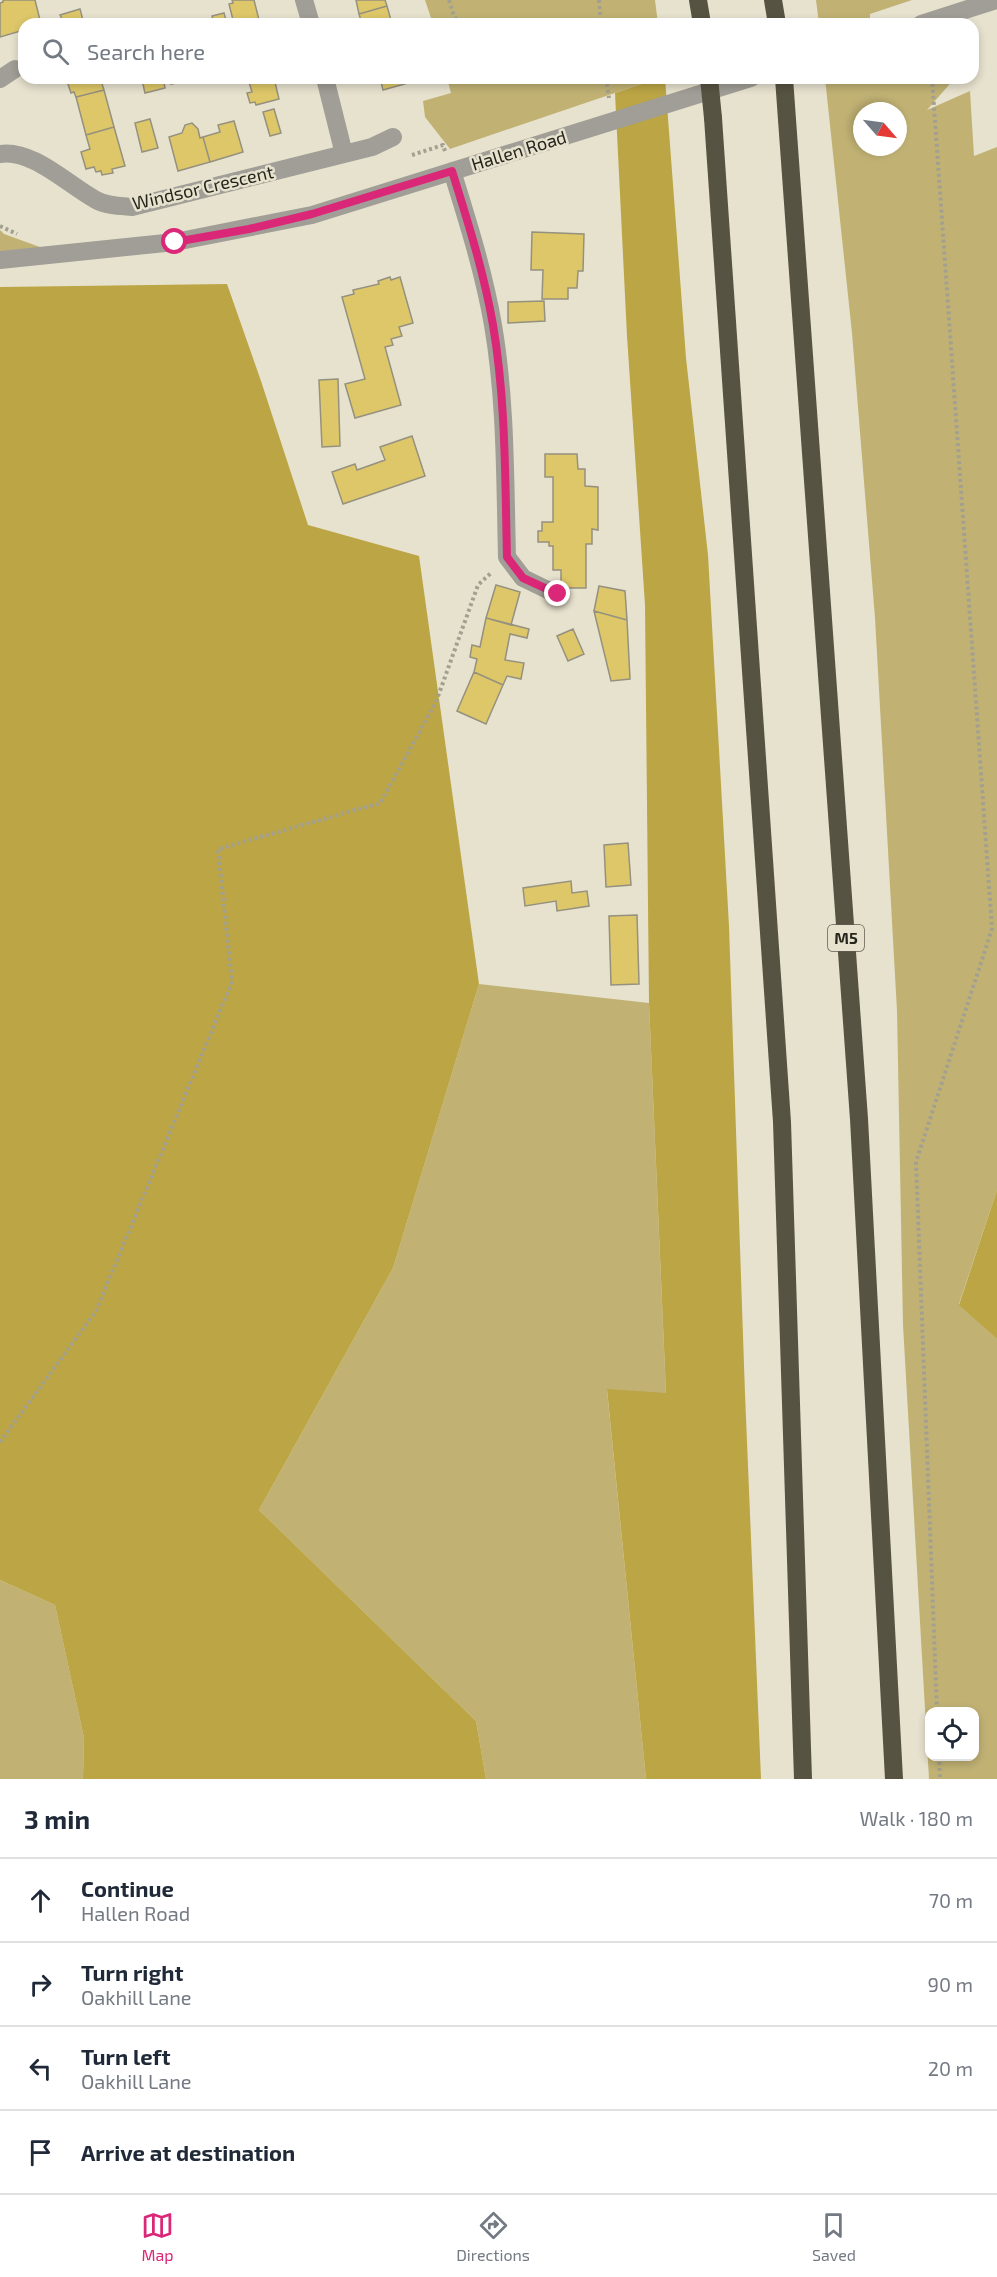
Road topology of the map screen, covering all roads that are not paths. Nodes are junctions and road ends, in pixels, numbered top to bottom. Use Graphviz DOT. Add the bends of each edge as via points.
graph roads {
  1 [pos="304,0"];
  2 [pos="698,0"];
  3 [pos="773,0"];
  4 [pos="996,0"];
  5 [pos="309,18"];
  6 [pos="701,18"];
  7 [pos="776,18"];
  8 [pos="940,18"];
  9 [pos="327,84"];
  10 [pos="710,84"];
  11 [pos="732,84"];
  12 [pos="785,84"];
  13 [pos="393,137"];
  14 [pos="0,149"];
  15 [pos="345,154"];
  16 [pos="452,171"];
  17 [pos="0,260"];
  18 [pos="558,594"];
  19 [pos="803,1779"];
  20 [pos="894,1779"];
  1 -- 5 [label="street"];
  2 -- 6 [label="highway"];
  3 -- 7 [label="highway"];
  4 -- 8 [label="street"];
  9 -- 15 [label="street"];
  10 -- 19 [label="highway, bridge" via="782,1122"];
  11 -- 16 [label="street, Hallen Road"];
  12 -- 20 [label="highway, M5" via="859,1119"];
  13 -- 15 [label="street, Windsor Crescent"];
  14 -- 15 [label="street, Windsor Crescent" via="33,160 97,201 132,207"];
  16 -- 17 [label="street, Hallen Road" via="249,229 175,242"];
  16 -- 18 [label="street" via="477,252 493,325 502,399 507,557 523,578"];
}
